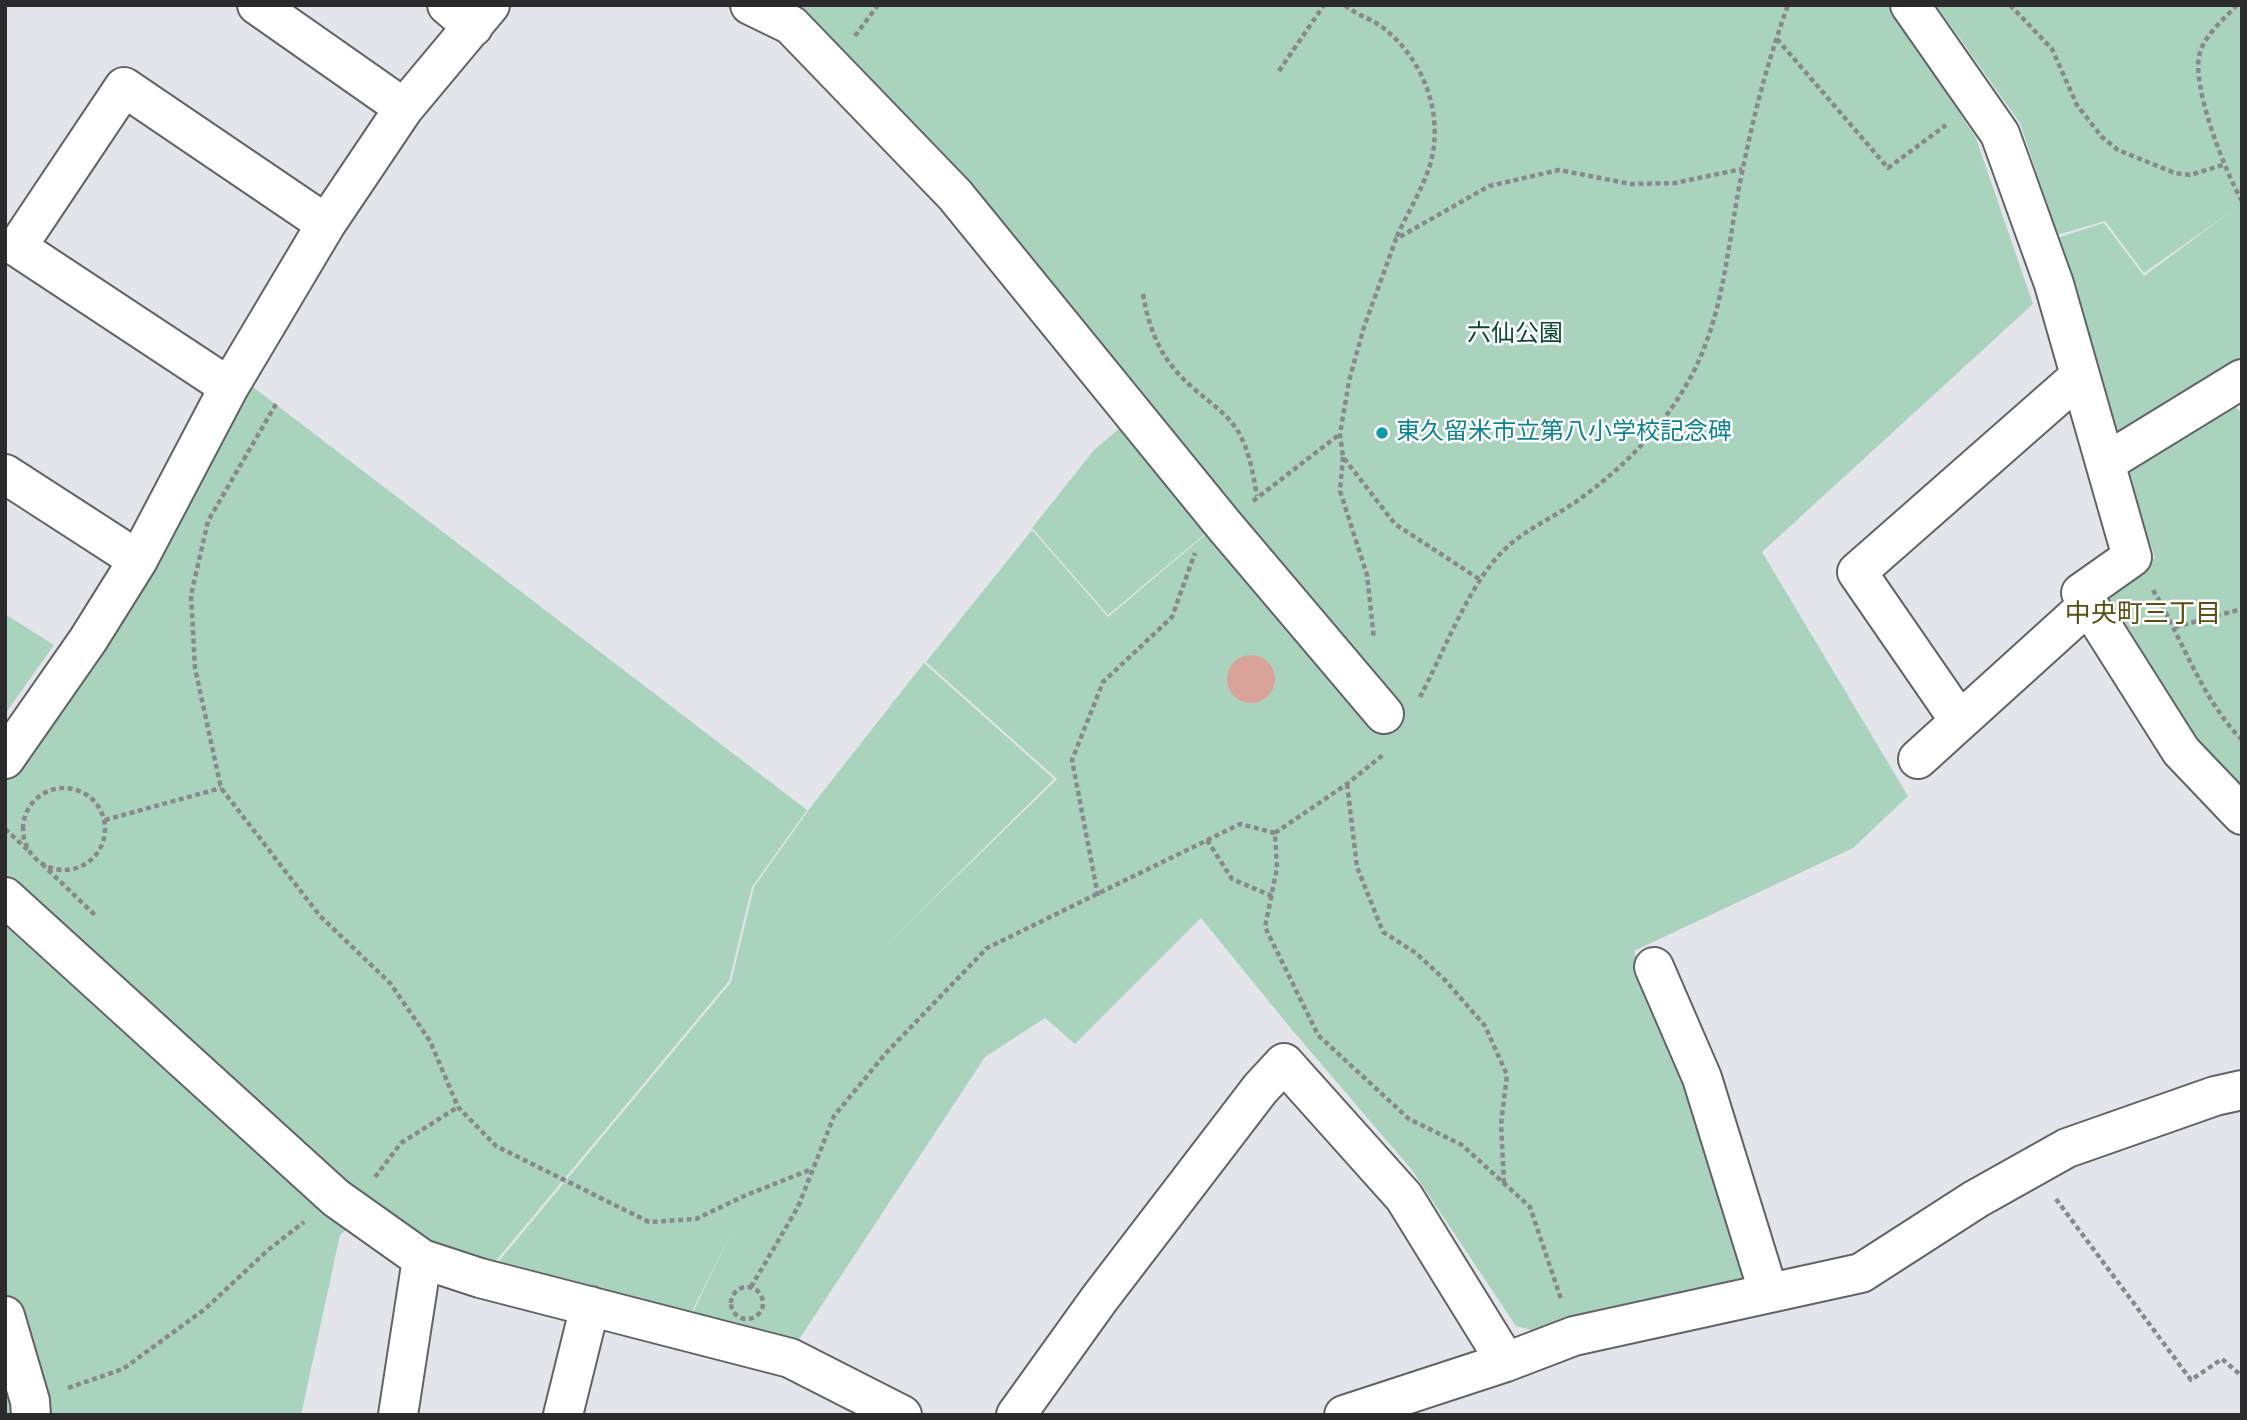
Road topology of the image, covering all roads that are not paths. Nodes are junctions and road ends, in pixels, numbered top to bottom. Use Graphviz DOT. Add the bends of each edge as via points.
graph roads {
  1 [pos="257,5"];
  2 [pos="750,5"];
  3 [pos="1910,5"];
  4 [pos="470,12"];
  5 [pos="404,108"];
  6 [pos="326,224"];
  7 [pos="2080,376"];
  8 [pos="2242,379"];
  9 [pos="229,387"];
  10 [pos="2105,463"];
  11 [pos="5,474"];
  12 [pos="138,560"];
  13 [pos="2088,605"];
  14 [pos="1959,720"];
  15 [pos="1397,722"];
  16 [pos="1918,758"];
  17 [pos="5,759"];
  18 [pos="2242,815"];
  19 [pos="5,897"];
  20 [pos="1654,967"];
  21 [pos="2242,1090"];
  22 [pos="422,1259"];
  23 [pos="1768,1291"];
  24 [pos="590,1306"];
  25 [pos="5,1316"];
  26 [pos="1506,1362"];
  27 [pos="31,1408"];
  28 [pos="398,1415"];
  29 [pos="563,1415"];
  30 [pos="902,1415"];
  31 [pos="1016,1415"];
  32 [pos="1344,1415"];
  1 -- 5 [label="street"];
  2 -- 15 [label="street" via="791,25 955,195 1223,524"];
  3 -- 7 [label="street" via="2000,134 2054,284"];
  4 -- 5 [label="street"];
  5 -- 6 [label="street"];
  6 -- 9 [label="street"];
  6 -- 9 [label="street" via="124,87 17,247"];
  7 -- 10 [label="street"];
  7 -- 14 [label="street" via="1857,572"];
  8 -- 10 [label="street"];
  9 -- 12 [label="street"];
  10 -- 13 [label="street" via="2132,557 2081,593"];
  11 -- 12 [label="street"];
  12 -- 17 [label="street"];
  13 -- 14 [label="street"];
  13 -- 18 [label="street" via="2181,751"];
  14 -- 16 [label="street"];
  19 -- 22 [label="street" via="336,1198"];
  20 -- 23 [label="street" via="1702,1078"];
  21 -- 23 [label="street" via="2067,1148 1976,1199 1861,1273"];
  22 -- 24 [label="street"];
  22 -- 28 [label="street"];
  23 -- 26 [label="street" via="1574,1336"];
  24 -- 29 [label="street"];
  24 -- 30 [label="street" via="790,1358"];
  25 -- 27 [label="street"];
  26 -- 31 [label="street" via="1404,1197 1284,1063 1100,1298"];
  26 -- 32 [label="street"];
}
